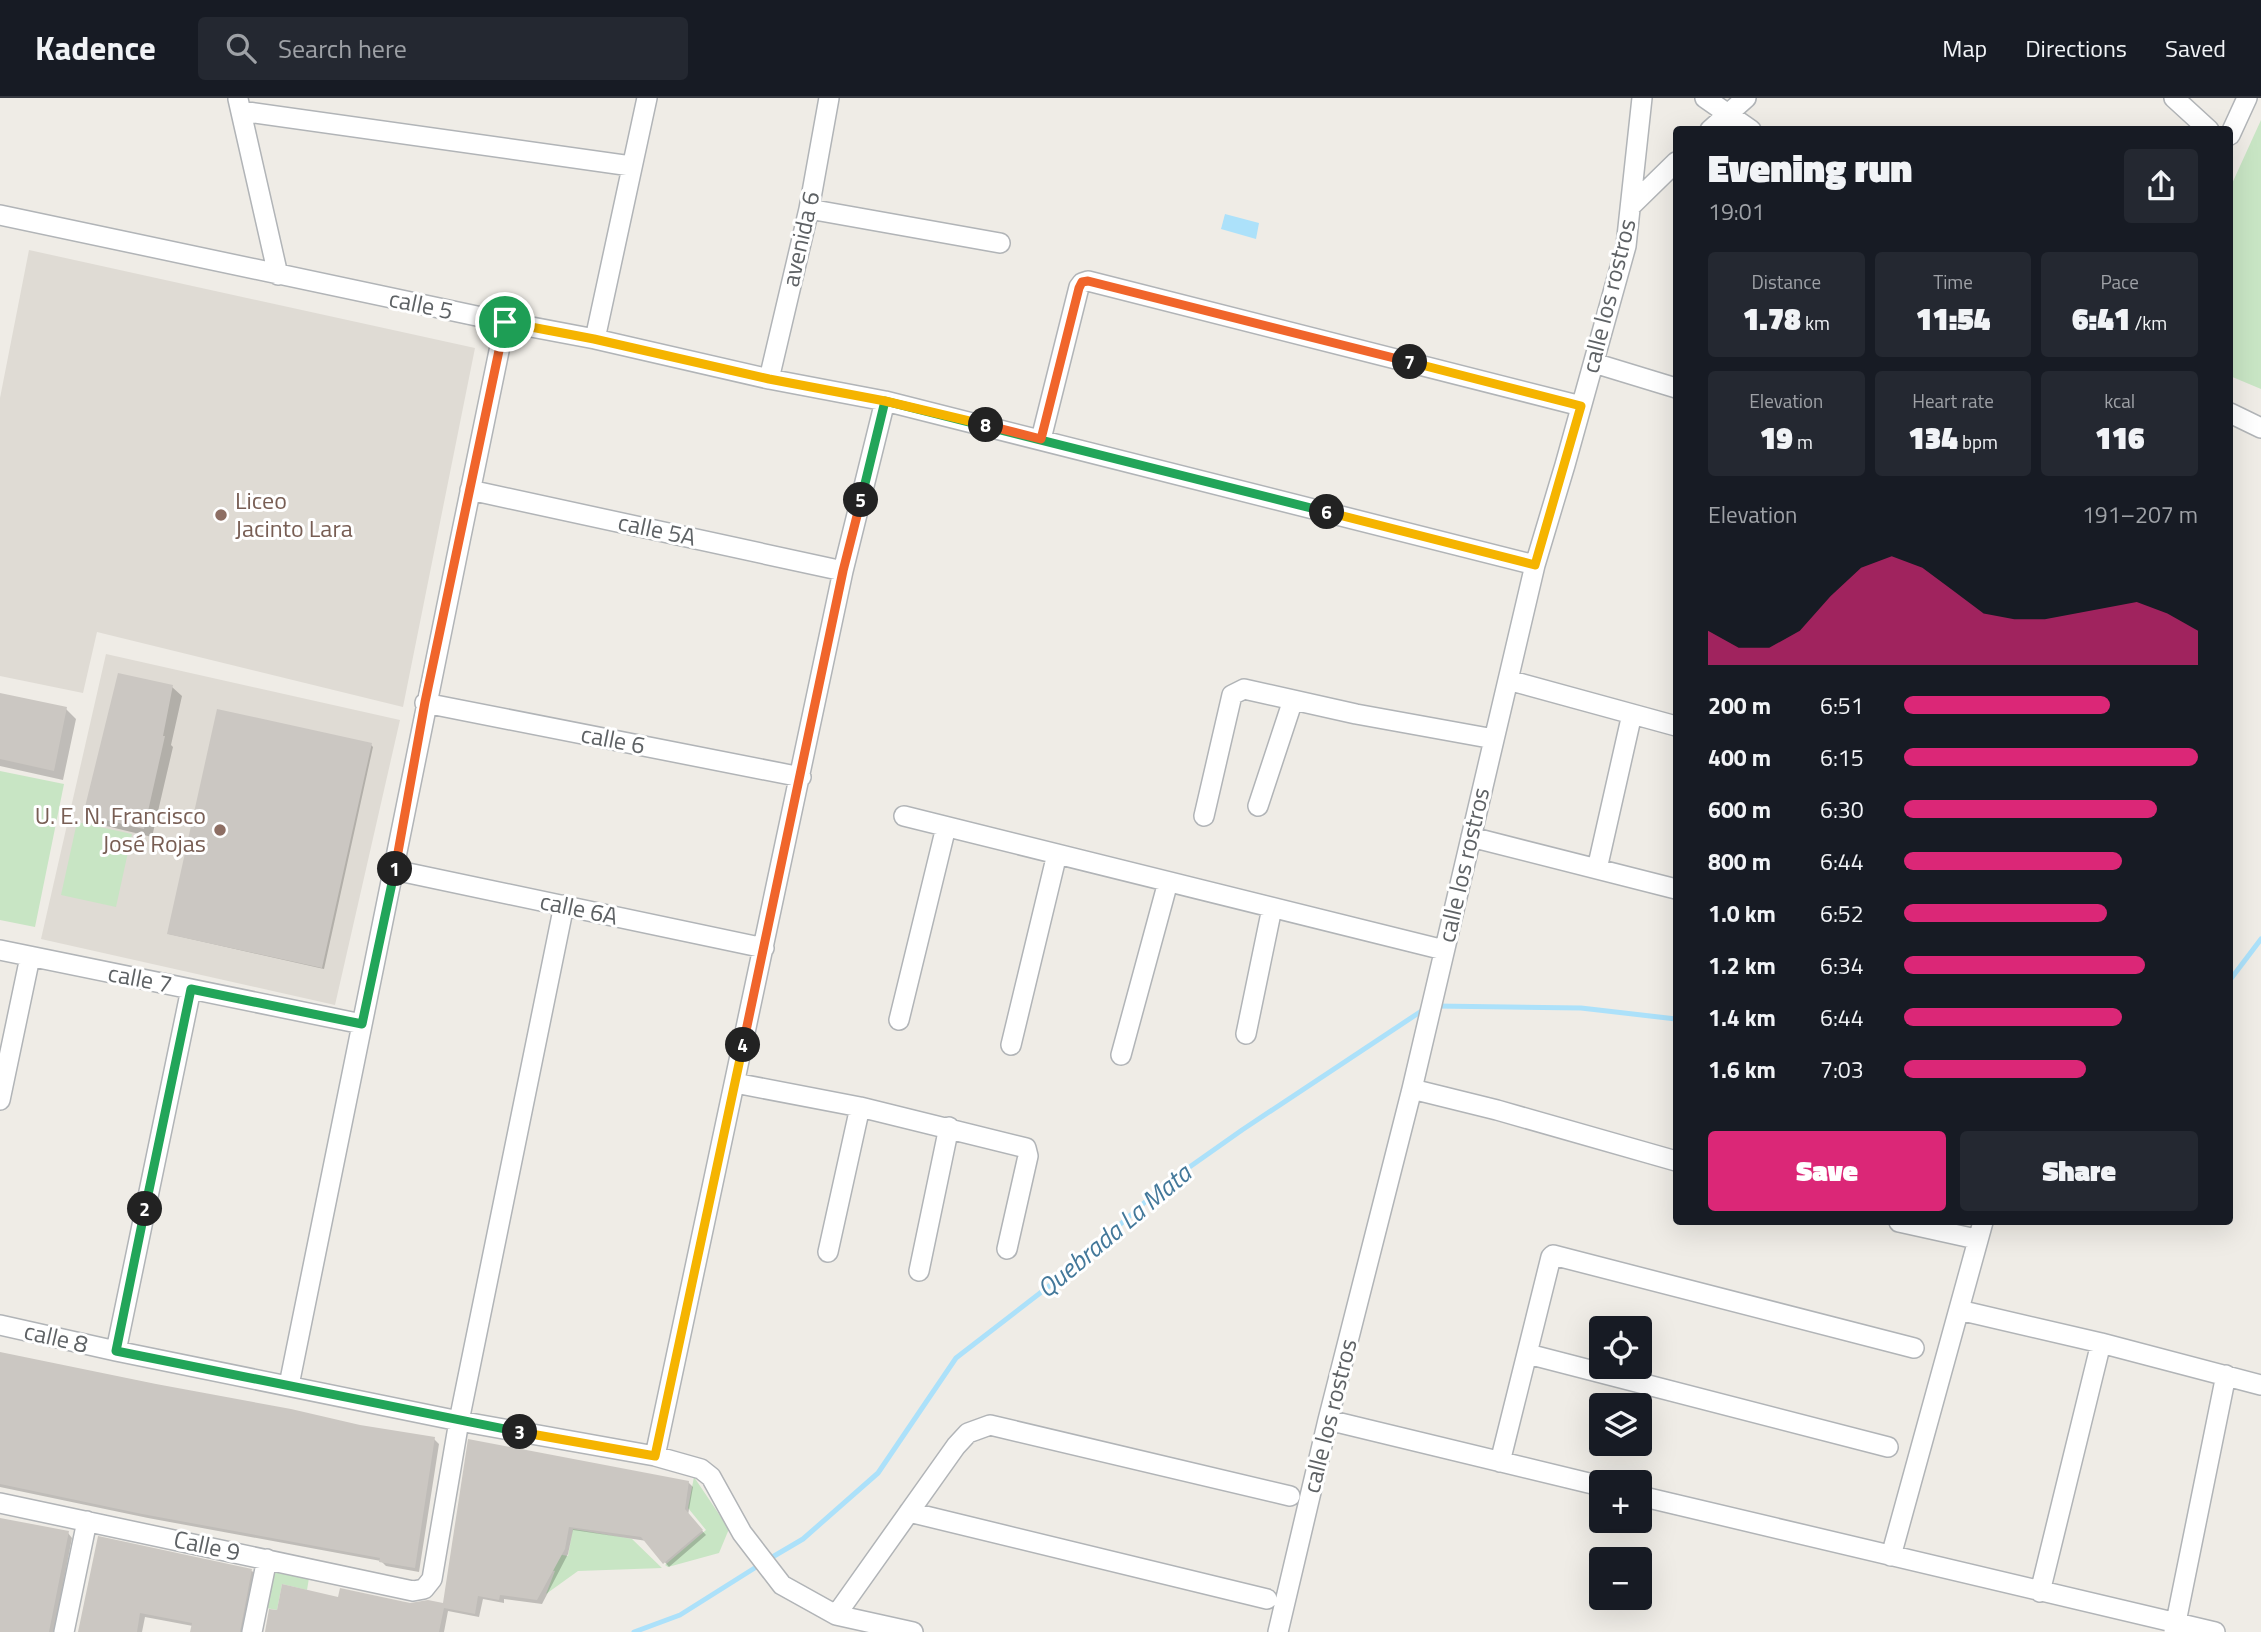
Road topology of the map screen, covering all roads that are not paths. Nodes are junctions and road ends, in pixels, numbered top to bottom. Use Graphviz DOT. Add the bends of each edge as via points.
graph roads {
  1 [pos="647,98"];
  2 [pos="829,98"];
  3 [pos="1642,98"];
  4 [pos="1705,98"];
  5 [pos="1746,98"];
  6 [pos="2174,98"];
  7 [pos="2247,98"];
  8 [pos="239,104"];
  9 [pos="1727,114"];
  10 [pos="1714,126"];
  11 [pos="1745,126"];
  12 [pos="2205,126"];
  13 [pos="2233,128"];
  14 [pos="1673,165"];
  15 [pos="631,166"];
  16 [pos="1631,206"];
  17 [pos="809,209"];
  18 [pos="1,222"];
  19 [pos="1000,243"];
  20 [pos="278,275"];
  21 [pos="505,322"];
  22 [pos="594,339"];
  23 [pos="1594,363"];
  24 [pos="769,379"];
  25 [pos="1673,387"];
  26 [pos="885,401"];
  27 [pos="1581,406"];
  28 [pos="2233,414"];
  29 [pos="2261,428"];
  30 [pos="1041,439"];
  31 [pos="470,490"];
  32 [pos="1535,565"];
  33 [pos="843,571"];
  34 [pos="1508,680"];
  35 [pos="1293,700"];
  36 [pos="425,702"];
  37 [pos="1632,714"];
  38 [pos="1673,725"];
  39 [pos="1494,739"];
  40 [pos="801,777"];
  41 [pos="1258,806"];
  42 [pos="904,816"];
  43 [pos="1204,816"];
  44 [pos="946,827"];
  45 [pos="1471,837"];
  46 [pos="1057,854"];
  47 [pos="1597,869"];
  48 [pos="394,870"];
  49 [pos="1168,882"];
  50 [pos="1673,889"];
  51 [pos="564,905"];
  52 [pos="1272,908"];
  53 [pos="764,948"];
  54 [pos="0,950"];
  55 [pos="1444,950"];
  56 [pos="30,957"];
  57 [pos="191,989"];
  58 [pos="899,1020"];
  59 [pos="362,1024"];
  60 [pos="1246,1034"];
  61 [pos="1011,1045"];
  62 [pos="1121,1055"];
  63 [pos="735,1083"];
  64 [pos="1412,1089"];
  65 [pos="0,1100"];
  66 [pos="860,1107"];
  67 [pos="949,1127"];
  68 [pos="1673,1160"];
  69 [pos="1929,1225"];
  70 [pos="1980,1230"];
  71 [pos="1007,1249"];
  72 [pos="828,1252"];
  73 [pos="919,1271"];
  74 [pos="1959,1310"];
  75 [pos="0,1325"];
  76 [pos="2101,1343"];
  77 [pos="1914,1348"];
  78 [pos="116,1351"];
  79 [pos="1528,1354"];
  80 [pos="2226,1376"];
  81 [pos="289,1385"];
  82 [pos="2261,1385"];
  83 [pos="1328,1420"];
  84 [pos="459,1421"];
  85 [pos="1888,1447"];
  86 [pos="655,1456"];
  87 [pos="1500,1462"];
  88 [pos="1589,1483"];
  89 [pos="1290,1496"];
  90 [pos="1652,1499"];
  91 [pos="0,1503"];
  92 [pos="909,1512"];
  93 [pos="87,1521"];
  94 [pos="1891,1556"];
  95 [pos="267,1559"];
  96 [pos="2040,1592"];
  97 [pos="1267,1599"];
  98 [pos="836,1615"];
  99 [pos="2176,1627"];
  100 [pos="900,1631"];
  101 [pos="64,1632"];
  102 [pos="252,1632"];
  103 [pos="1278,1632"];
  104 [pos="2215,1632"];
  1 -- 15 [label="street"];
  2 -- 17 [label="street, avenida 6"];
  3 -- 16 [label="street, calle los rostros"];
  4 -- 9 [label="street"];
  5 -- 9 [label="street"];
  6 -- 12 [label="street"];
  7 -- 13 [label="street"];
  8 -- 15 [label="street"];
  8 -- 20 [label="street"];
  9 -- 10 [label="street"];
  9 -- 11 [label="street"];
  14 -- 16 [label="street"];
  15 -- 22 [label="street"];
  16 -- 23 [label="street, calle los rostros" via="1626,246"];
  17 -- 19 [label="street"];
  17 -- 24 [label="street, avenida 6"];
  18 -- 20 [label="street, calle 5"];
  20 -- 21 [label="street, calle 5"];
  21 -- 22 [label="street, calle 5"];
  21 -- 31 [label="street"];
  22 -- 24 [label="street, calle 5"];
  23 -- 25 [label="street"];
  23 -- 27 [label="street, calle los rostros"];
  24 -- 26 [label="street, calle 5"];
  26 -- 30 [label="street, calle 5"];
  26 -- 33 [label="street"];
  27 -- 30 [label="street" via="1088,281 1079,288"];
  27 -- 32 [label="street, calle los rostros"];
  28 -- 29 [label="street"];
  30 -- 32 [label="street, calle 5"];
  31 -- 33 [label="street, calle 5A"];
  31 -- 36 [label="street"];
  32 -- 34 [label="street, calle los rostros"];
  33 -- 40 [label="street"];
  34 -- 37 [label="street"];
  34 -- 39 [label="street, calle los rostros"];
  35 -- 39 [label="street"];
  35 -- 41 [label="street"];
  35 -- 43 [label="street" via="1244,689 1231,695"];
  36 -- 40 [label="street, calle 6"];
  36 -- 48 [label="street"];
  37 -- 38 [label="street"];
  37 -- 47 [label="street"];
  39 -- 45 [label="street, calle los rostros"];
  40 -- 53 [label="street"];
  42 -- 44 [label="street"];
  44 -- 46 [label="street"];
  44 -- 58 [label="street"];
  45 -- 47 [label="street"];
  45 -- 55 [label="street, calle los rostros"];
  46 -- 49 [label="street"];
  46 -- 61 [label="street"];
  47 -- 50 [label="street"];
  48 -- 51 [label="street, calle 6A"];
  48 -- 59 [label="street"];
  49 -- 52 [label="street"];
  49 -- 62 [label="street"];
  51 -- 53 [label="street, calle 6A"];
  51 -- 84 [label="street"];
  52 -- 55 [label="street"];
  52 -- 60 [label="street"];
  53 -- 63 [label="street"];
  54 -- 56 [label="street, calle 7"];
  55 -- 64 [label="street, calle los rostros"];
  56 -- 57 [label="street, calle 7"];
  56 -- 65 [label="street"];
  57 -- 59 [label="street, calle 7"];
  57 -- 78 [label="street"];
  59 -- 81 [label="street"];
  63 -- 66 [label="street"];
  63 -- 86 [label="street"];
  64 -- 68 [label="street"];
  64 -- 83 [label="street, calle los rostros"];
  66 -- 67 [label="street"];
  66 -- 72 [label="street"];
  67 -- 71 [label="street" via="1026,1147 1028,1156"];
  67 -- 73 [label="street"];
  69 -- 70 [label="street"];
  70 -- 74 [label="street"];
  74 -- 76 [label="street"];
  74 -- 94 [label="street"];
  75 -- 78 [label="street, calle 8"];
  76 -- 80 [label="street"];
  76 -- 96 [label="street"];
  77 -- 79 [label="street" via="1553,1255"];
  78 -- 81 [label="street, calle 8"];
  79 -- 85 [label="street"];
  79 -- 87 [label="street"];
  80 -- 82 [label="street"];
  80 -- 99 [label="street"];
  81 -- 84 [label="street, calle 8"];
  83 -- 87 [label="street"];
  83 -- 103 [label="street, calle los rostros"];
  84 -- 86 [label="street, calle 8"];
  84 -- 95 [label="street, Calle 9" via="432,1579 424,1588 413,1591"];
  86 -- 98 [label="street, calle 8" via="711,1476 743,1533 782,1586"];
  87 -- 88 [label="street"];
  89 -- 92 [label="street" via="990,1425 968,1433"];
  90 -- 94 [label="street"];
  91 -- 93 [label="street, Calle 9"];
  92 -- 97 [label="street"];
  92 -- 98 [label="street"];
  93 -- 95 [label="street, Calle 9"];
  93 -- 101 [label="street"];
  94 -- 96 [label="street"];
  95 -- 102 [label="street"];
  96 -- 99 [label="street"];
  98 -- 100 [label="street"];
  99 -- 104 [label="street"];
}
